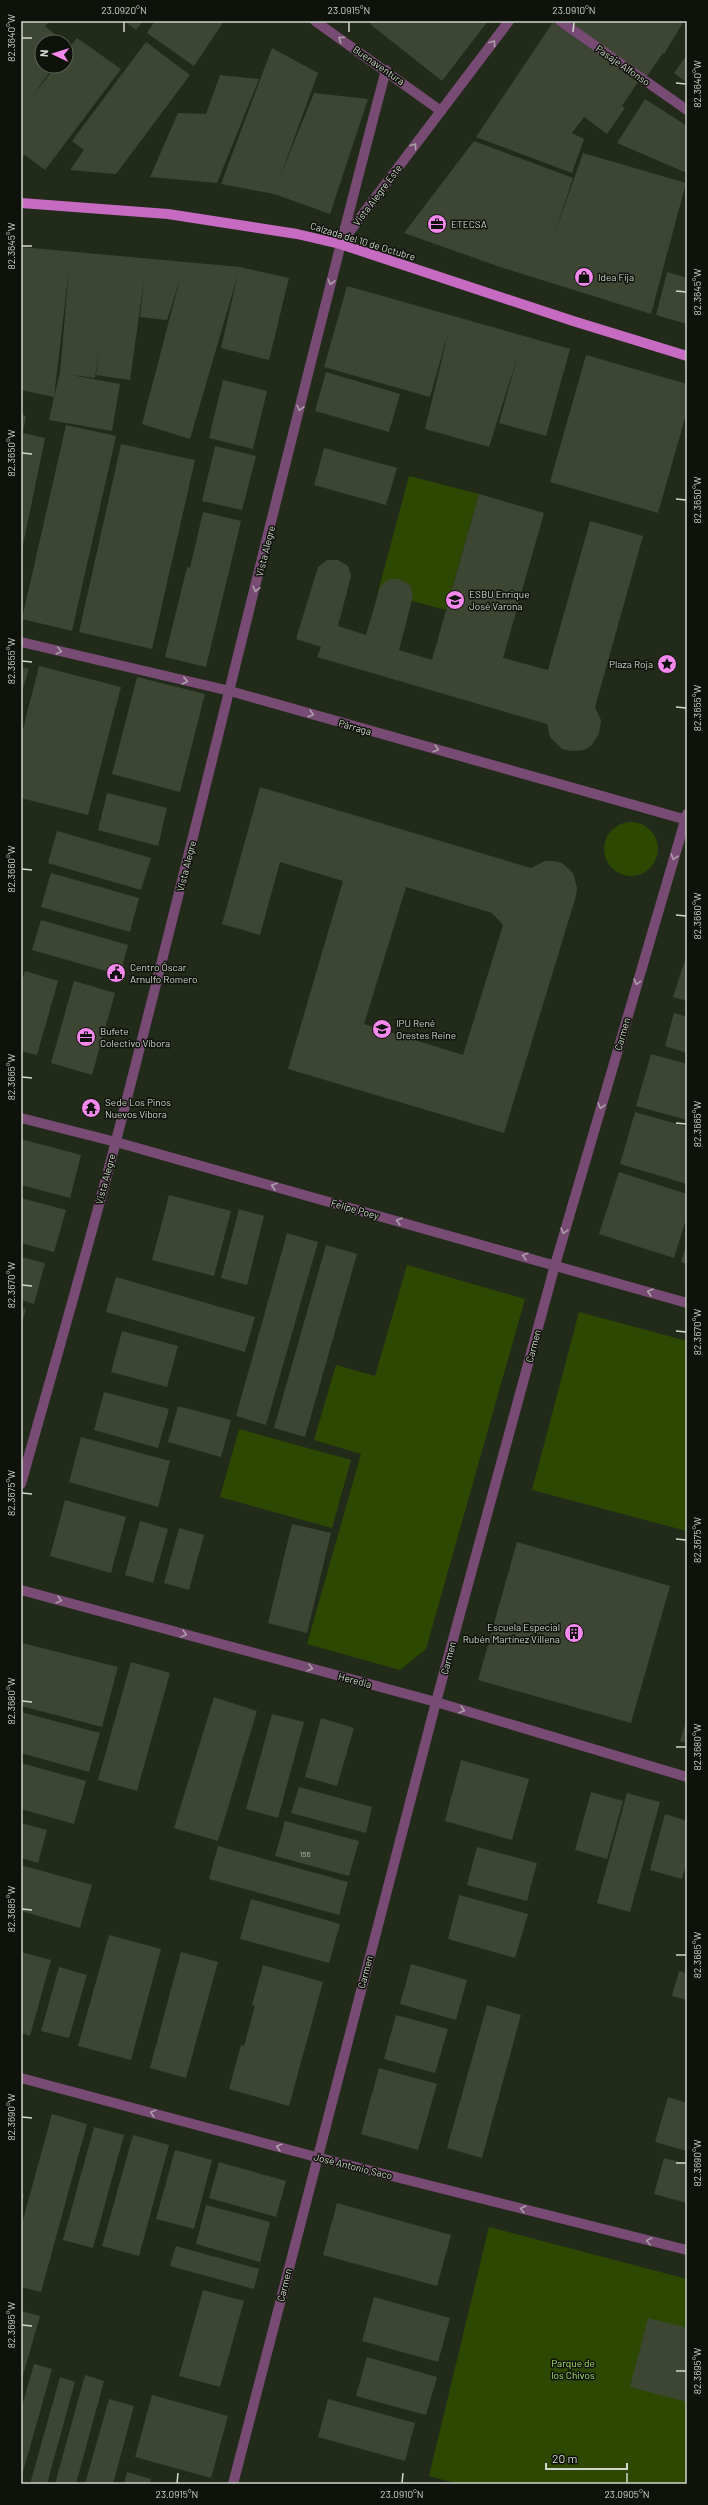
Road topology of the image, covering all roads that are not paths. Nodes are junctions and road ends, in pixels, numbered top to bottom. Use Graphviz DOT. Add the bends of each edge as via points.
graph roads {
  1 [pos="315,21"];
  2 [pos="509,21"];
  3 [pos="560,21"];
  4 [pos="386,70"];
  5 [pos="687,110"];
  6 [pos="442,111"];
  7 [pos="21,203"];
  8 [pos="340,244"];
  9 [pos="687,356"];
  10 [pos="21,642"];
  11 [pos="230,691"];
  12 [pos="686,818"];
  13 [pos="21,1118"];
  14 [pos="116,1142"];
  15 [pos="554,1265"];
  16 [pos="687,1303"];
  17 [pos="21,1484"];
  18 [pos="21,1590"];
  19 [pos="436,1702"];
  20 [pos="687,1777"];
  21 [pos="21,2078"];
  22 [pos="316,2157"];
  23 [pos="687,2250"];
  24 [pos="233,2484"];
  4 -- 1 [label="street, Buenaventura, one-way"];
  6 -- 2 [label="street, Vista Alegre Este, one-way"];
  3 -- 5 [label="street, Pasaje Alfonso"];
  4 -- 6 [label="street, Buenaventura"];
  4 -- 8 [label="street, Vista Alegre Este"];
  8 -- 6 [label="street, Vista Alegre Este, one-way"];
  7 -- 8 [label="main road, Calzada del 10 de Octubre" via="168,214 297,234"];
  8 -- 9 [label="main road, Calzada del 10 de Octubre" via="573,322"];
  8 -- 11 [label="street, Vista Alegre, one-way"];
  10 -- 11 [label="street, Párraga, one-way"];
  11 -- 12 [label="street, Párraga, one-way"];
  11 -- 14 [label="street, Vista Alegre"];
  12 -- 15 [label="street, Carmen, one-way"];
  13 -- 14 [label="street, Felipe Poey"];
  15 -- 14 [label="street, Felipe Poey, one-way"];
  14 -- 17 [label="street, Vista Alegre"];
  16 -- 15 [label="street, Felipe Poey, one-way"];
  15 -- 19 [label="street, Carmen"];
  18 -- 19 [label="street, Heredia, one-way"];
  19 -- 20 [label="street, Heredia, one-way"];
  19 -- 22 [label="street, Carmen"];
  22 -- 21 [label="street, José Antonio Saco, one-way"];
  23 -- 22 [label="street, José Antonio Saco, one-way"];
  22 -- 24 [label="street, Carmen"];
}
